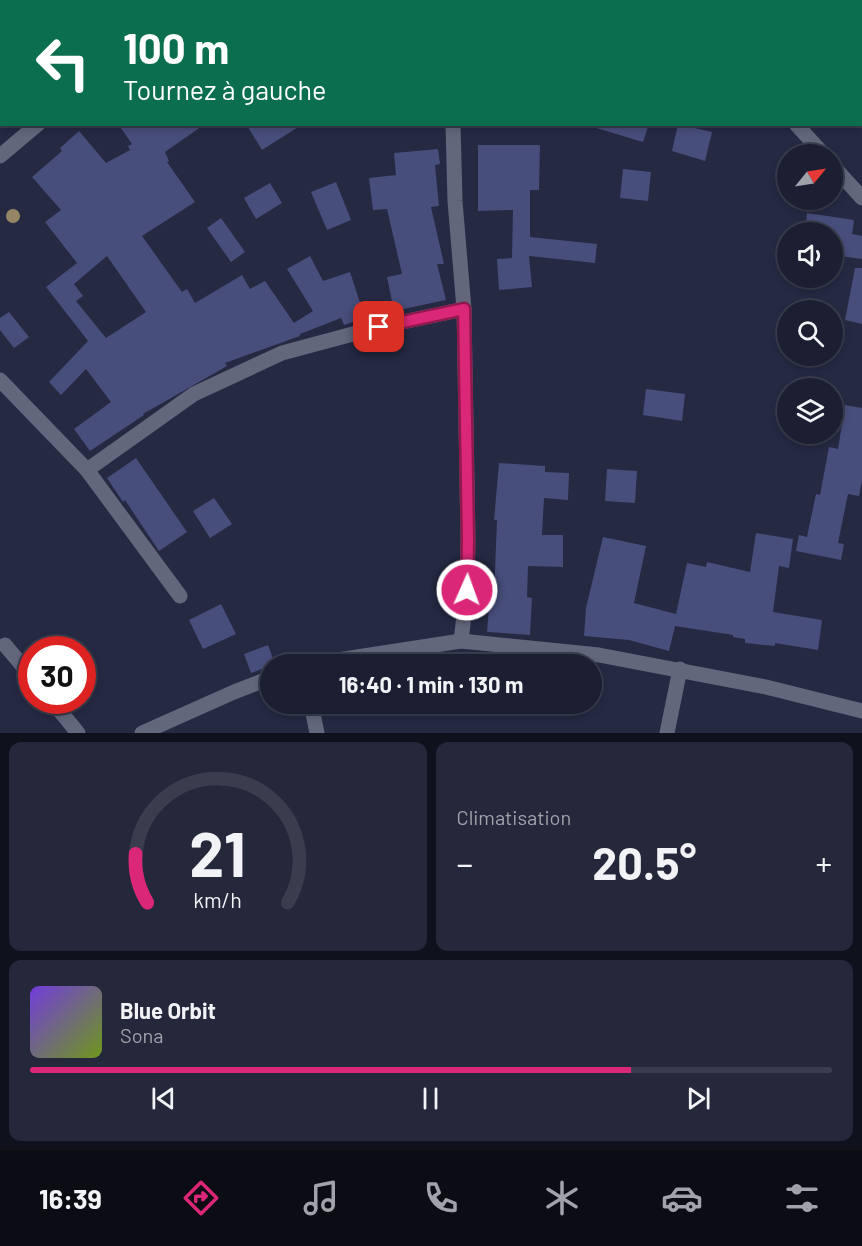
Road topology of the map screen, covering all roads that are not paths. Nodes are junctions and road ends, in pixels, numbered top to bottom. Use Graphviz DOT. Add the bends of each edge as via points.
graph roads {
  1 [pos="36,126"];
  2 [pos="453,126"];
  3 [pos="798,126"];
  4 [pos="814,144"];
  5 [pos="0,156"];
  6 [pos="843,177"];
  7 [pos="862,198"];
  8 [pos="464,309"];
  9 [pos="0,380"];
  10 [pos="87,470"];
  11 [pos="180,596"];
  12 [pos="460,641"];
  13 [pos="5,645"];
  14 [pos="376,654"];
  15 [pos="18,660"];
  16 [pos="680,669"];
  17 [pos="260,682"];
  18 [pos="862,711"];
  19 [pos="62,714"];
  20 [pos="313,714"];
  21 [pos="78,733"];
  22 [pos="142,733"];
  23 [pos="317,733"];
  24 [pos="667,733"];
  1 -- 5 [label="street"];
  2 -- 8 [label="street" via="454,201"];
  3 -- 4 [label="street"];
  6 -- 7 [label="street"];
  8 -- 10 [label="street" via="282,353 194,394"];
  8 -- 12 [label="street" via="468,539"];
  9 -- 10 [label="street"];
  10 -- 11 [label="street"];
  12 -- 14 [label="street"];
  12 -- 16 [label="street" via="599,655"];
  13 -- 15 [label="street"];
  16 -- 18 [label="street"];
  16 -- 24 [label="street"];
  17 -- 22 [label="street"];
  19 -- 21 [label="street"];
  20 -- 23 [label="street"];
}
